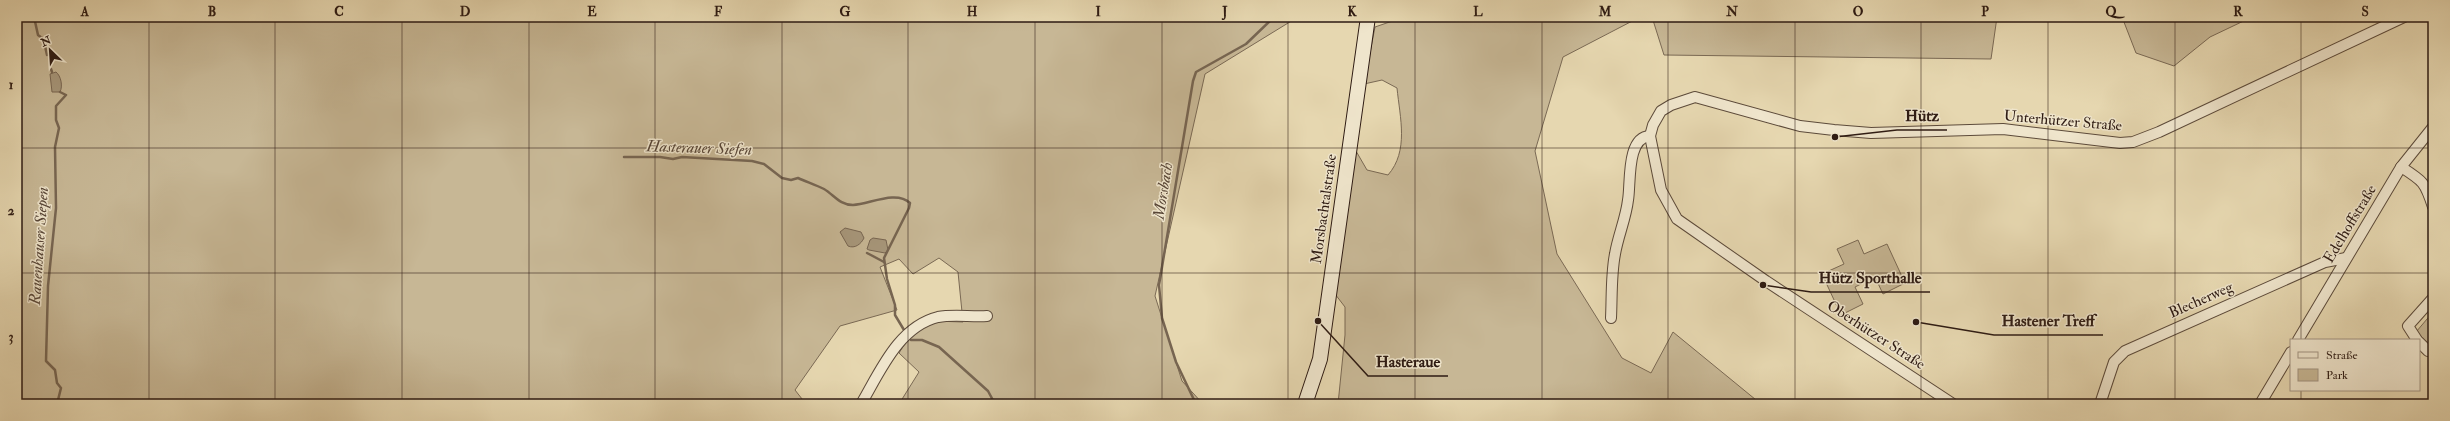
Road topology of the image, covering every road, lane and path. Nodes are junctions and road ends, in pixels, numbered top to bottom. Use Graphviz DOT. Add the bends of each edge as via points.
graph roads {
  1 [pos="1368,17"];
  2 [pos="2404,17"];
  3 [pos="2433,127"];
  4 [pos="1650,136"];
  5 [pos="2401,167"];
  6 [pos="2433,207"];
  7 [pos="2346,258"];
  8 [pos="2433,298"];
  9 [pos="987,316"];
  10 [pos="1611,318"];
  11 [pos="2299,339"];
  12 [pos="2417,339"];
  13 [pos="2420,343"];
  14 [pos="2433,348"];
  15 [pos="2290,354"];
  16 [pos="861,404"];
  17 [pos="1305,404"];
  18 [pos="1952,404"];
  19 [pos="2100,404"];
  20 [pos="2260,404"];
  1 -- 17 [label="main road, Morsbachtalstraße" via="1320,359"];
  2 -- 4 [label="street, Unterhützer Straße" via="2165,130 2133,142 2107,142 2003,129 1871,132 1834,130 1800,126 1695,97 1671,104 1658,116"];
  3 -- 5 [label="street, Edelhoffstraße"];
  4 -- 10 [label="street" via="1640,140 1634,149 1630,167 1628,202 1614,255"];
  4 -- 18 [label="street, Oberhützer Straße" via="1661,190 1670,211 1681,223"];
  5 -- 6 [label="street" via="2420,179 2426,187"];
  5 -- 7 [label="street, Edelhoffstraße"];
  7 -- 11 [label="street, Edelhoffstraße"];
  7 -- 19 [label="street, Blecherweg" via="2324,262 2125,350 2114,362"];
  8 -- 12 [label="street" via="2408,326"];
  9 -- 16 [label="street" via="939,317 917,326 906,334 896,347"];
  13 -- 14 [label="street" via="2428,351"];
  15 -- 20 [label="street"];
}
